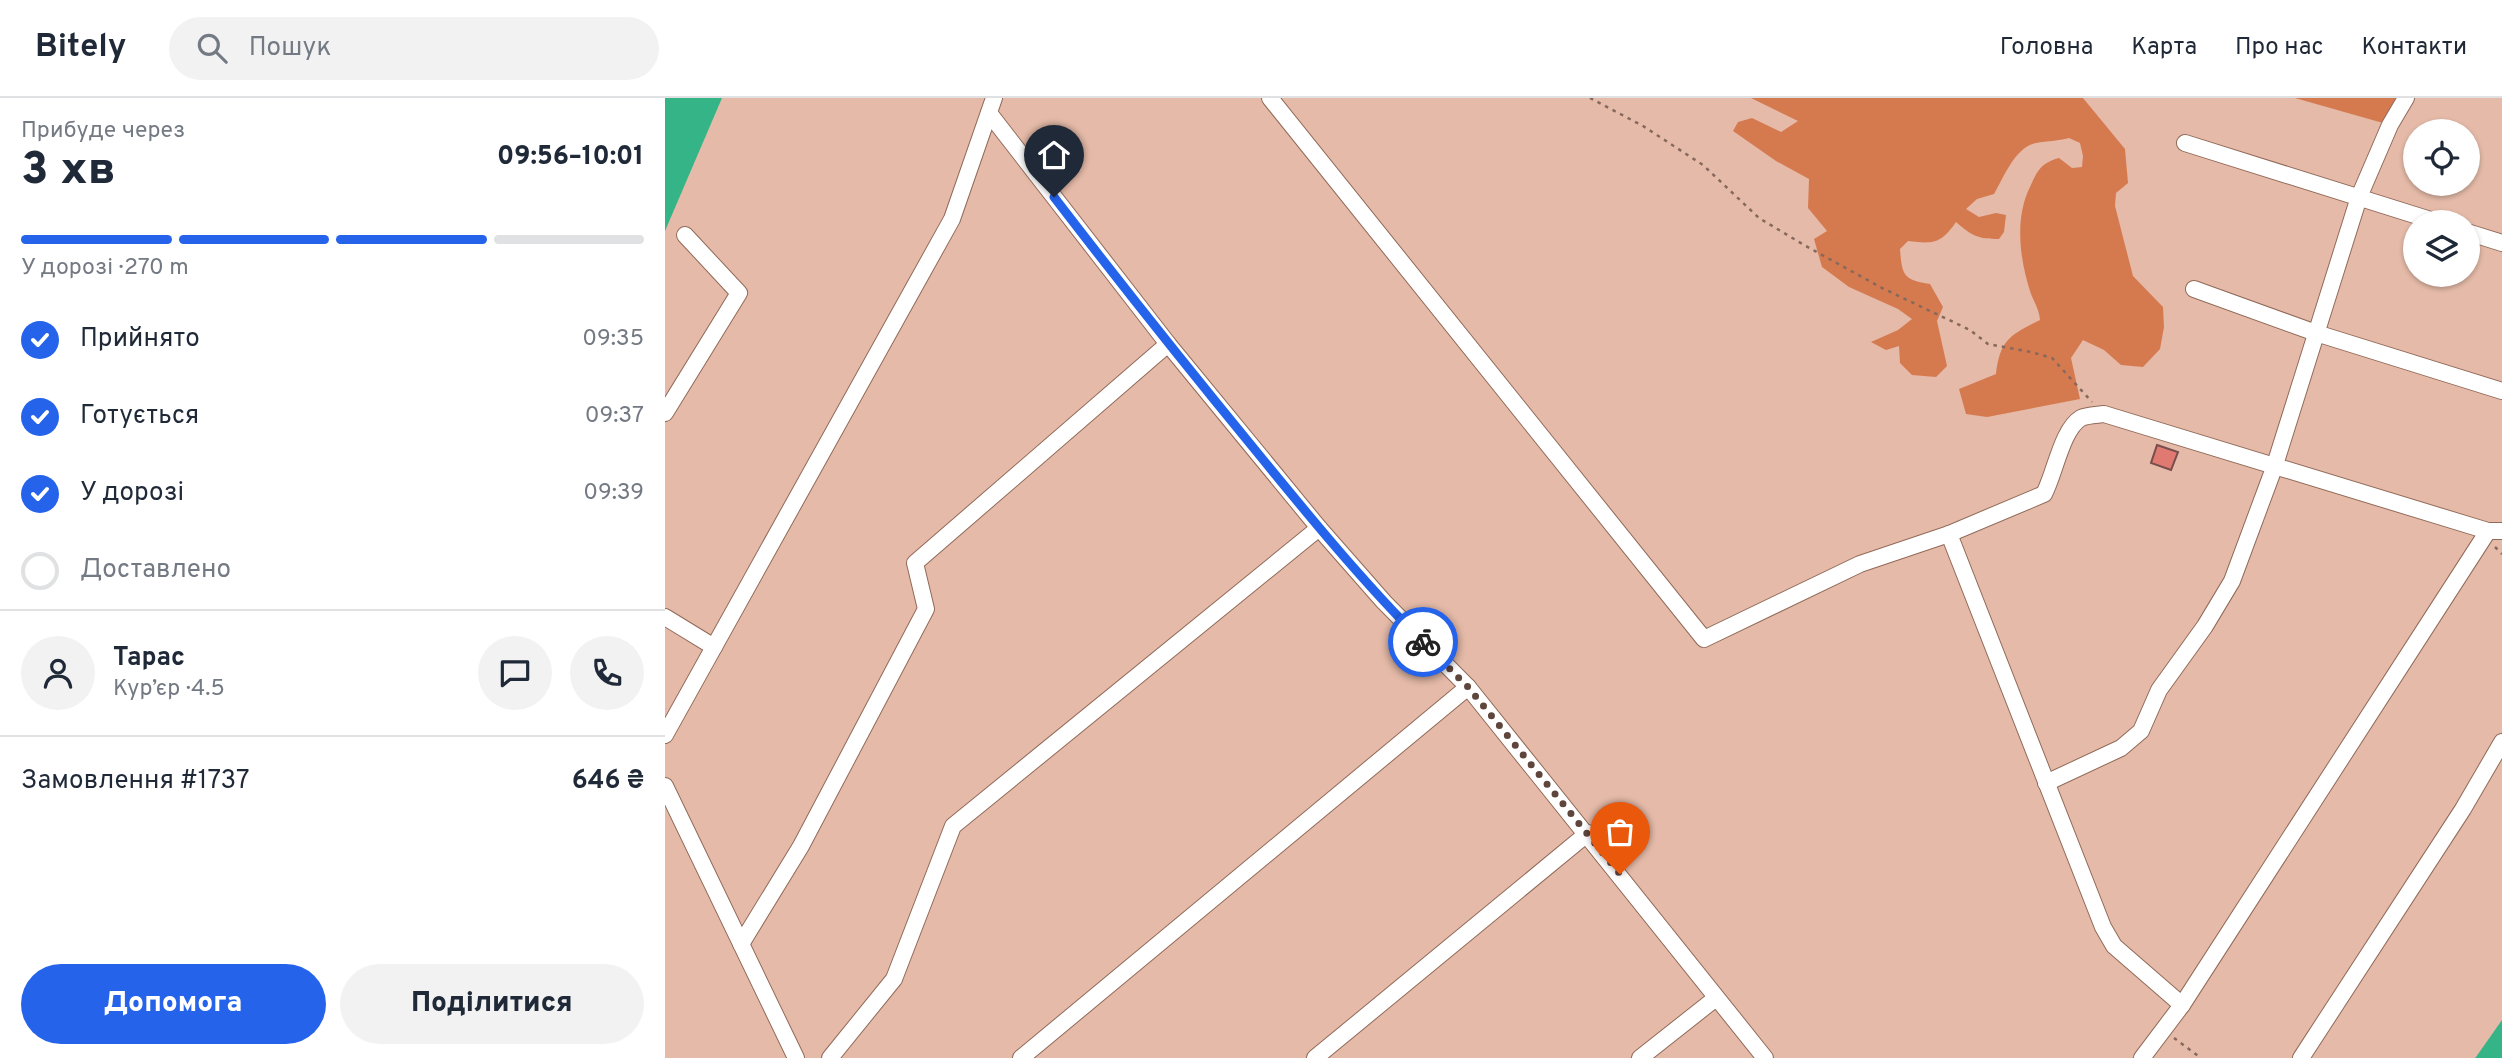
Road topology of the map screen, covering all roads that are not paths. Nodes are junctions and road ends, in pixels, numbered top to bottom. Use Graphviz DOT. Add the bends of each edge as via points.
graph roads {
  1 [pos="1269,98"];
  2 [pos="2406,98"];
  3 [pos="991,106"];
  4 [pos="2185,143"];
  5 [pos="2359,197"];
  6 [pos="2403,211"];
  7 [pos="685,235"];
  8 [pos="2480,236"];
  9 [pos="2502,243"];
  10 [pos="2194,289"];
  11 [pos="2316,333"];
  12 [pos="1168,344"];
  13 [pos="2502,391"];
  14 [pos="665,413"];
  15 [pos="2274,468"];
  16 [pos="1319,528"];
  17 [pos="2495,531"];
  18 [pos="1949,534"];
  19 [pos="665,617"];
  20 [pos="714,647"];
  21 [pos="1468,687"];
  22 [pos="665,735"];
  23 [pos="2502,742"];
  24 [pos="2046,783"];
  25 [pos="665,786"];
  26 [pos="1588,833"];
  27 [pos="741,944"];
  28 [pos="1716,998"];
  29 [pos="2182,1005"];
  30 [pos="796,1058"];
  31 [pos="829,1058"];
  32 [pos="1021,1058"];
  33 [pos="1315,1058"];
  34 [pos="1640,1058"];
  35 [pos="1765,1058"];
  36 [pos="2142,1058"];
  37 [pos="2301,1058"];
  1 -- 18 [label="street" via="1704,639 1860,564"];
  2 -- 5 [label="street"];
  3 -- 12 [label="street"];
  3 -- 20 [label="street" via="952,219"];
  4 -- 5 [label="street"];
  5 -- 6 [label="street"];
  5 -- 11 [label="street"];
  7 -- 14 [label="street" via="739,293"];
  8 -- 9 [label="street"];
  10 -- 11 [label="street"];
  11 -- 13 [label="street"];
  11 -- 15 [label="street"];
  12 -- 16 [label="street"];
  12 -- 27 [label="street" via="915,564 926,609 801,846"];
  15 -- 17 [label="street"];
  15 -- 18 [label="street" via="2104,414 2083,417 2069,429 2044,494"];
  15 -- 24 [label="street" via="2232,581 2159,690 2141,731 2121,748"];
  16 -- 21 [label="street" via="1384,603"];
  16 -- 31 [label="street" via="953,826 894,979"];
  17 -- 29 [label="street"];
  18 -- 24 [label="street"];
  19 -- 20 [label="street"];
  20 -- 22 [label="street"];
  21 -- 26 [label="street"];
  21 -- 32 [label="street"];
  23 -- 37 [label="street"];
  24 -- 29 [label="street" via="2114,946"];
  25 -- 27 [label="street"];
  26 -- 28 [label="street"];
  26 -- 33 [label="street"];
  27 -- 30 [label="street"];
  28 -- 34 [label="street"];
  28 -- 35 [label="street"];
  29 -- 36 [label="street"];
}
